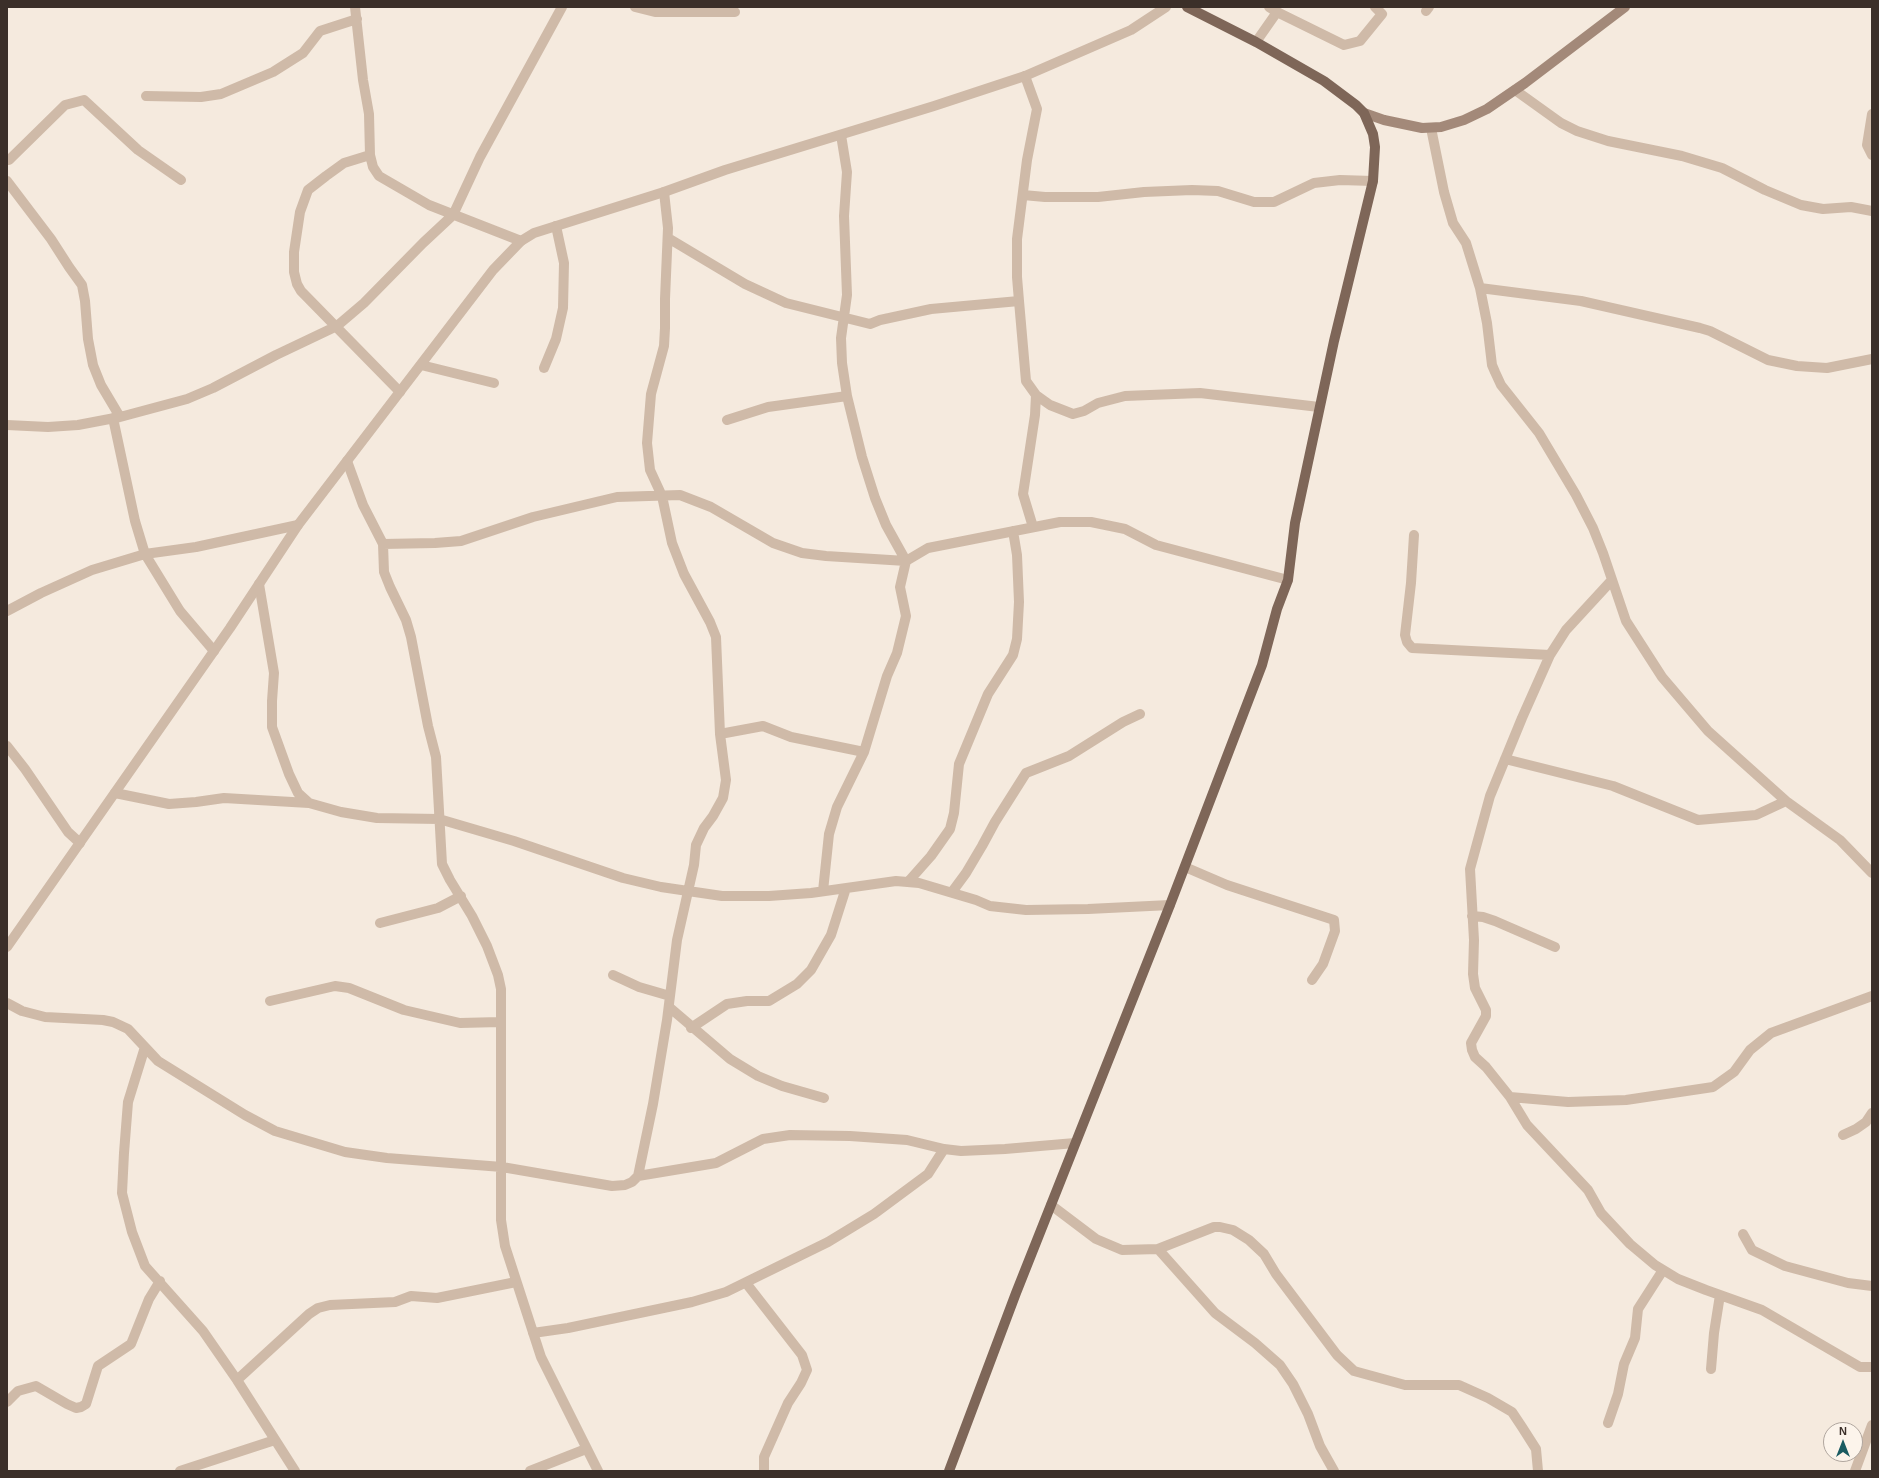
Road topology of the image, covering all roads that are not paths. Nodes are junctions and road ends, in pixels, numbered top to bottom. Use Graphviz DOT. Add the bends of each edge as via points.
graph roads {
  1 [pos="355,7"];
  2 [pos="562,7"];
  3 [pos="635,7"];
  4 [pos="1166,7"];
  5 [pos="1187,7"];
  6 [pos="1375,7"];
  7 [pos="1625,7"];
  8 [pos="1273,10"];
  9 [pos="735,12"];
  10 [pos="357,19"];
  11 [pos="1256,42"];
  12 [pos="1025,76"];
  13 [pos="1515,90"];
  14 [pos="146,96"];
  15 [pos="1364,113"];
  16 [pos="1872,114"];
  17 [pos="1431,128"];
  18 [pos="841,135"];
  19 [pos="370,154"];
  20 [pos="1872,155"];
  21 [pos="7,160"];
  22 [pos="180,180"];
  23 [pos="7,181"];
  24 [pos="1373,181"];
  25 [pos="664,192"];
  26 [pos="1023,195"];
  27 [pos="1872,211"];
  28 [pos="453,215"];
  29 [pos="556,226"];
  30 [pos="668,238"];
  31 [pos="521,241"];
  32 [pos="1480,288"];
  33 [pos="1019,301"];
  34 [pos="843,317"];
  35 [pos="337,326"];
  36 [pos="1872,359"];
  37 [pos="421,364"];
  38 [pos="544,368"];
  39 [pos="494,383"];
  40 [pos="400,392"];
  41 [pos="1036,395"];
  42 [pos="847,396"];
  43 [pos="1319,407"];
  44 [pos="117,418"];
  45 [pos="727,420"];
  46 [pos="7,425"];
  47 [pos="347,461"];
  48 [pos="662,496"];
  49 [pos="298,525"];
  50 [pos="1033,527"];
  51 [pos="1013,531"];
  52 [pos="1414,535"];
  53 [pos="383,544"];
  54 [pos="144,554"];
  55 [pos="906,561"];
  56 [pos="1288,580"];
  57 [pos="1612,580"];
  58 [pos="259,584"];
  59 [pos="7,611"];
  60 [pos="214,651"];
  61 [pos="1550,655"];
  62 [pos="1140,714"];
  63 [pos="720,734"];
  64 [pos="7,746"];
  65 [pos="864,752"];
  66 [pos="1505,759"];
  67 [pos="115,793"];
  68 [pos="1786,801"];
  69 [pos="309,803"];
  70 [pos="439,819"];
  71 [pos="80,843"];
  72 [pos="1185,867"];
  73 [pos="1872,872"];
  74 [pos="908,882"];
  75 [pos="846,888"];
  76 [pos="823,891"];
  77 [pos="687,892"];
  78 [pos="952,892"];
  79 [pos="460,896"];
  80 [pos="1170,905"];
  81 [pos="1472,916"];
  82 [pos="380,924"];
  83 [pos="7,947"];
  84 [pos="1555,948"];
  85 [pos="613,975"];
  86 [pos="1312,980"];
  87 [pos="670,996"];
  88 [pos="1872,996"];
  89 [pos="270,1001"];
  90 [pos="7,1003"];
  91 [pos="668,1007"];
  92 [pos="500,1022"];
  93 [pos="691,1028"];
  94 [pos="145,1047"];
  95 [pos="1510,1097"];
  96 [pos="824,1098"];
  97 [pos="1872,1113"];
  98 [pos="1843,1135"];
  99 [pos="1075,1143"];
  100 [pos="944,1149"];
  101 [pos="502,1168"];
  102 [pos="638,1176"];
  103 [pos="1051,1205"];
  104 [pos="1743,1234"];
  105 [pos="1158,1249"];
  106 [pos="1663,1270"];
  107 [pos="160,1281"];
  108 [pos="516,1282"];
  109 [pos="746,1283"];
  110 [pos="1872,1286"];
  111 [pos="1720,1295"];
  112 [pos="533,1333"];
  113 [pos="1872,1368"];
  114 [pos="1711,1369"];
  115 [pos="237,1380"];
  116 [pos="7,1402"];
  117 [pos="1608,1423"];
  118 [pos="1872,1425"];
  119 [pos="275,1440"];
  120 [pos="586,1449"];
  121 [pos="180,1471"];
  122 [pos="295,1471"];
  123 [pos="530,1471"];
  124 [pos="598,1471"];
  125 [pos="764,1471"];
  126 [pos="949,1471"];
  127 [pos="1334,1471"];
  128 [pos="1538,1471"];
  129 [pos="1855,1471"];
  1 -- 10 [label="street"];
  2 -- 28 [label="street" via="480,157"];
  3 -- 9 [label="street" via="655,12"];
  4 -- 12 [label="street" via="1131,30"];
  5 -- 11 [label="main road"];
  6 -- 8 [label="street" via="1382,14 1360,41 1344,45"];
  7 -- 13 [label="main road"];
  8 -- 11 [label="street"];
  10 -- 14 [label="street" via="320,31 303,53 274,72 222,94 201,98"];
  10 -- 19 [label="street" via="362,80 369,114"];
  11 -- 15 [label="main road" via="1324,81"];
  12 -- 18 [label="street"];
  12 -- 26 [label="street" via="1037,109"];
  13 -- 17 [label="main road" via="1475,115 1449,125"];
  13 -- 27 [label="street" via="1561,123 1577,131 1608,141 1682,156 1722,168 1765,190 1801,204"];
  15 -- 17 [label="main road" via="1391,122"];
  15 -- 24 [label="main road" via="1373,134 1375,148"];
  16 -- 20 [label="street" via="1867,145"];
  17 -- 32 [label="street" via="1453,223 1466,243"];
  18 -- 25 [label="street" via="725,170"];
  18 -- 34 [label="street" via="847,172 844,216 847,295"];
  19 -- 28 [label="street" via="373,167 379,176 429,205"];
  19 -- 35 [label="street" via="344,164 308,190 300,212 294,252 297,284"];
  21 -- 22 [label="street" via="65,105 84,100 138,150"];
  23 -- 44 [label="street" via="82,285 93,365"];
  24 -- 26 [label="street" via="1340,180 1314,183 1274,202 1254,202 1218,191 1192,190 1098,197"];
  24 -- 43 [label="main road"];
  25 -- 29 [label="street"];
  25 -- 30 [label="street"];
  26 -- 33 [label="street" via="1017,239 1016,277"];
  28 -- 31 [label="street"];
  28 -- 35 [label="street" via="364,303"];
  29 -- 31 [label="street"];
  29 -- 38 [label="street" via="564,264 563,308 556,339"];
  30 -- 34 [label="street" via="745,284 786,303"];
  30 -- 48 [label="street" via="664,346 651,394 647,443 650,470"];
  31 -- 37 [label="street" via="492,270"];
  32 -- 36 [label="street" via="1581,301 1700,328 1768,360 1796,366 1827,368"];
  32 -- 57 [label="street" via="1494,372 1539,433 1576,495 1604,553"];
  33 -- 34 [label="street" via="931,309 870,324"];
  33 -- 41 [label="street" via="1026,381"];
  34 -- 42 [label="street" via="842,364"];
  35 -- 40 [label="street"];
  35 -- 44 [label="street" via="213,388"];
  37 -- 39 [label="street"];
  37 -- 40 [label="street"];
  40 -- 47 [label="street"];
  41 -- 43 [label="street" via="1050,405 1073,414 1098,403 1125,396 1200,393"];
  41 -- 50 [label="street" via="1023,494"];
  42 -- 45 [label="street" via="768,407"];
  42 -- 55 [label="street" via="875,498 886,525"];
  43 -- 56 [label="main road" via="1295,523"];
  44 -- 46 [label="street" via="48,427"];
  44 -- 54 [label="street"];
  47 -- 49 [label="street"];
  47 -- 53 [label="street" via="363,505"];
  48 -- 53 [label="street" via="617,497 533,517 461,541"];
  48 -- 55 [label="street" via="680,495 711,507 773,543 802,553"];
  48 -- 63 [label="street" via="672,543 684,574 716,637"];
  49 -- 54 [label="street" via="196,547"];
  49 -- 58 [label="street"];
  50 -- 51 [label="street"];
  50 -- 56 [label="street" via="1060,522 1091,522 1126,529 1156,545"];
  51 -- 55 [label="street" via="928,548"];
  51 -- 74 [label="street" via="1019,602 1012,655 988,694 959,764 950,829"];
  52 -- 61 [label="street" via="1405,635 1412,648"];
  53 -- 70 [label="street" via="384,572 406,620 436,757"];
  54 -- 59 [label="street" via="92,570"];
  54 -- 60 [label="street" via="180,611"];
  55 -- 65 [label="street" via="900,587 906,616 897,653 887,676"];
  56 -- 72 [label="main road" via="1246,710"];
  57 -- 61 [label="street" via="1566,630"];
  57 -- 68 [label="street" via="1626,621 1662,677 1708,731"];
  58 -- 60 [label="street"];
  58 -- 69 [label="street" via="274,673 272,727 298,793"];
  60 -- 67 [label="street"];
  61 -- 66 [label="street"];
  62 -- 78 [label="street" via="1069,756 1026,774"];
  63 -- 65 [label="street" via="762,726 791,737"];
  63 -- 77 [label="street" via="726,780 723,798 696,845"];
  64 -- 71 [label="street" via="68,832"];
  65 -- 76 [label="street" via="837,807 829,834"];
  66 -- 68 [label="street" via="1613,786 1698,820 1756,815"];
  66 -- 81 [label="street" via="1490,796 1470,869"];
  67 -- 69 [label="street" via="169,804 224,798"];
  67 -- 71 [label="street"];
  68 -- 73 [label="street" via="1840,840"];
  69 -- 70 [label="street" via="377,818"];
  70 -- 77 [label="street" via="623,878"];
  70 -- 79 [label="street" via="442,864"];
  71 -- 83 [label="street"];
  72 -- 80 [label="main road"];
  72 -- 86 [label="street" via="1334,920 1335,931 1323,964"];
  74 -- 75 [label="street" via="896,881"];
  74 -- 78 [label="street"];
  75 -- 76 [label="street"];
  75 -- 93 [label="street" via="831,934 811,970 797,984 769,1001 727,1004"];
  76 -- 77 [label="street" via="769,896 722,896"];
  77 -- 87 [label="street" via="677,940"];
  78 -- 80 [label="street" via="990,906 1026,910"];
  79 -- 82 [label="street" via="438,908"];
  79 -- 92 [label="street" via="487,946 498,974 502,1008"];
  80 -- 99 [label="main road"];
  81 -- 84 [label="street" via="1495,921"];
  81 -- 95 [label="street" via="1473,974 1475,988 1486,1010 1486,1016 1471,1043 1472,1050 1475,1057"];
  85 -- 87 [label="street" via="639,987"];
  87 -- 91 [label="street"];
  88 -- 95 [label="street" via="1771,1034 1750,1050 1734,1072 1713,1087 1626,1100 1575,1102"];
  89 -- 92 [label="street" via="336,986 349,988 404,1010 460,1023"];
  90 -- 94 [label="street" via="45,1018 112,1022 128,1029"];
  91 -- 93 [label="street"];
  91 -- 102 [label="street" via="653,1104"];
  92 -- 101 [label="street"];
  93 -- 96 [label="street" via="730,1059 758,1076"];
  94 -- 101 [label="street" via="158,1061 275,1131 345,1152"];
  94 -- 107 [label="street" via="128,1102 122,1194 132,1232 145,1266"];
  95 -- 106 [label="street" via="1527,1125 1588,1190 1601,1213 1630,1244"];
  97 -- 98 [label="street" via="1866,1122"];
  99 -- 100 [label="street" via="1005,1149"];
  99 -- 103 [label="main road"];
  100 -- 102 [label="street" via="907,1140 790,1135 763,1138 716,1163"];
  100 -- 109 [label="street" via="928,1174 874,1214 828,1242"];
  101 -- 102 [label="street" via="612,1186 625,1185"];
  101 -- 108 [label="street" via="501,1220 505,1246"];
  103 -- 105 [label="street" via="1096,1239 1112,1247 1131,1251"];
  103 -- 126 [label="main road"];
  104 -- 110 [label="street" via="1752,1250 1785,1266 1848,1284"];
  105 -- 127 [label="street" via="1215,1313 1280,1365 1293,1384 1320,1446"];
  105 -- 128 [label="street" via="1214,1227 1233,1230 1264,1254 1337,1355 1354,1371 1405,1385 1459,1385 1488,1398 1512,1412 1536,1449"];
  106 -- 111 [label="street" via="1678,1279"];
  106 -- 117 [label="street" via="1638,1309 1635,1338 1624,1364 1618,1394"];
  107 -- 115 [label="street" via="203,1331"];
  107 -- 116 [label="street" via="149,1299 131,1344 98,1366 86,1404 76,1408 36,1386 18,1391"];
  108 -- 112 [label="street"];
  108 -- 115 [label="street" via="437,1298 411,1296 395,1302 330,1305 318,1308"];
  109 -- 112 [label="street" via="692,1302"];
  109 -- 125 [label="street" via="802,1355 807,1370 788,1403 764,1457"];
  111 -- 113 [label="street" via="1762,1310 1860,1367"];
  111 -- 114 [label="street"];
  112 -- 120 [label="street" via="541,1357"];
  115 -- 119 [label="street"];
  118 -- 129 [label="street"];
  119 -- 121 [label="street"];
  119 -- 122 [label="street"];
  120 -- 123 [label="street"];
  120 -- 124 [label="street"];
}
